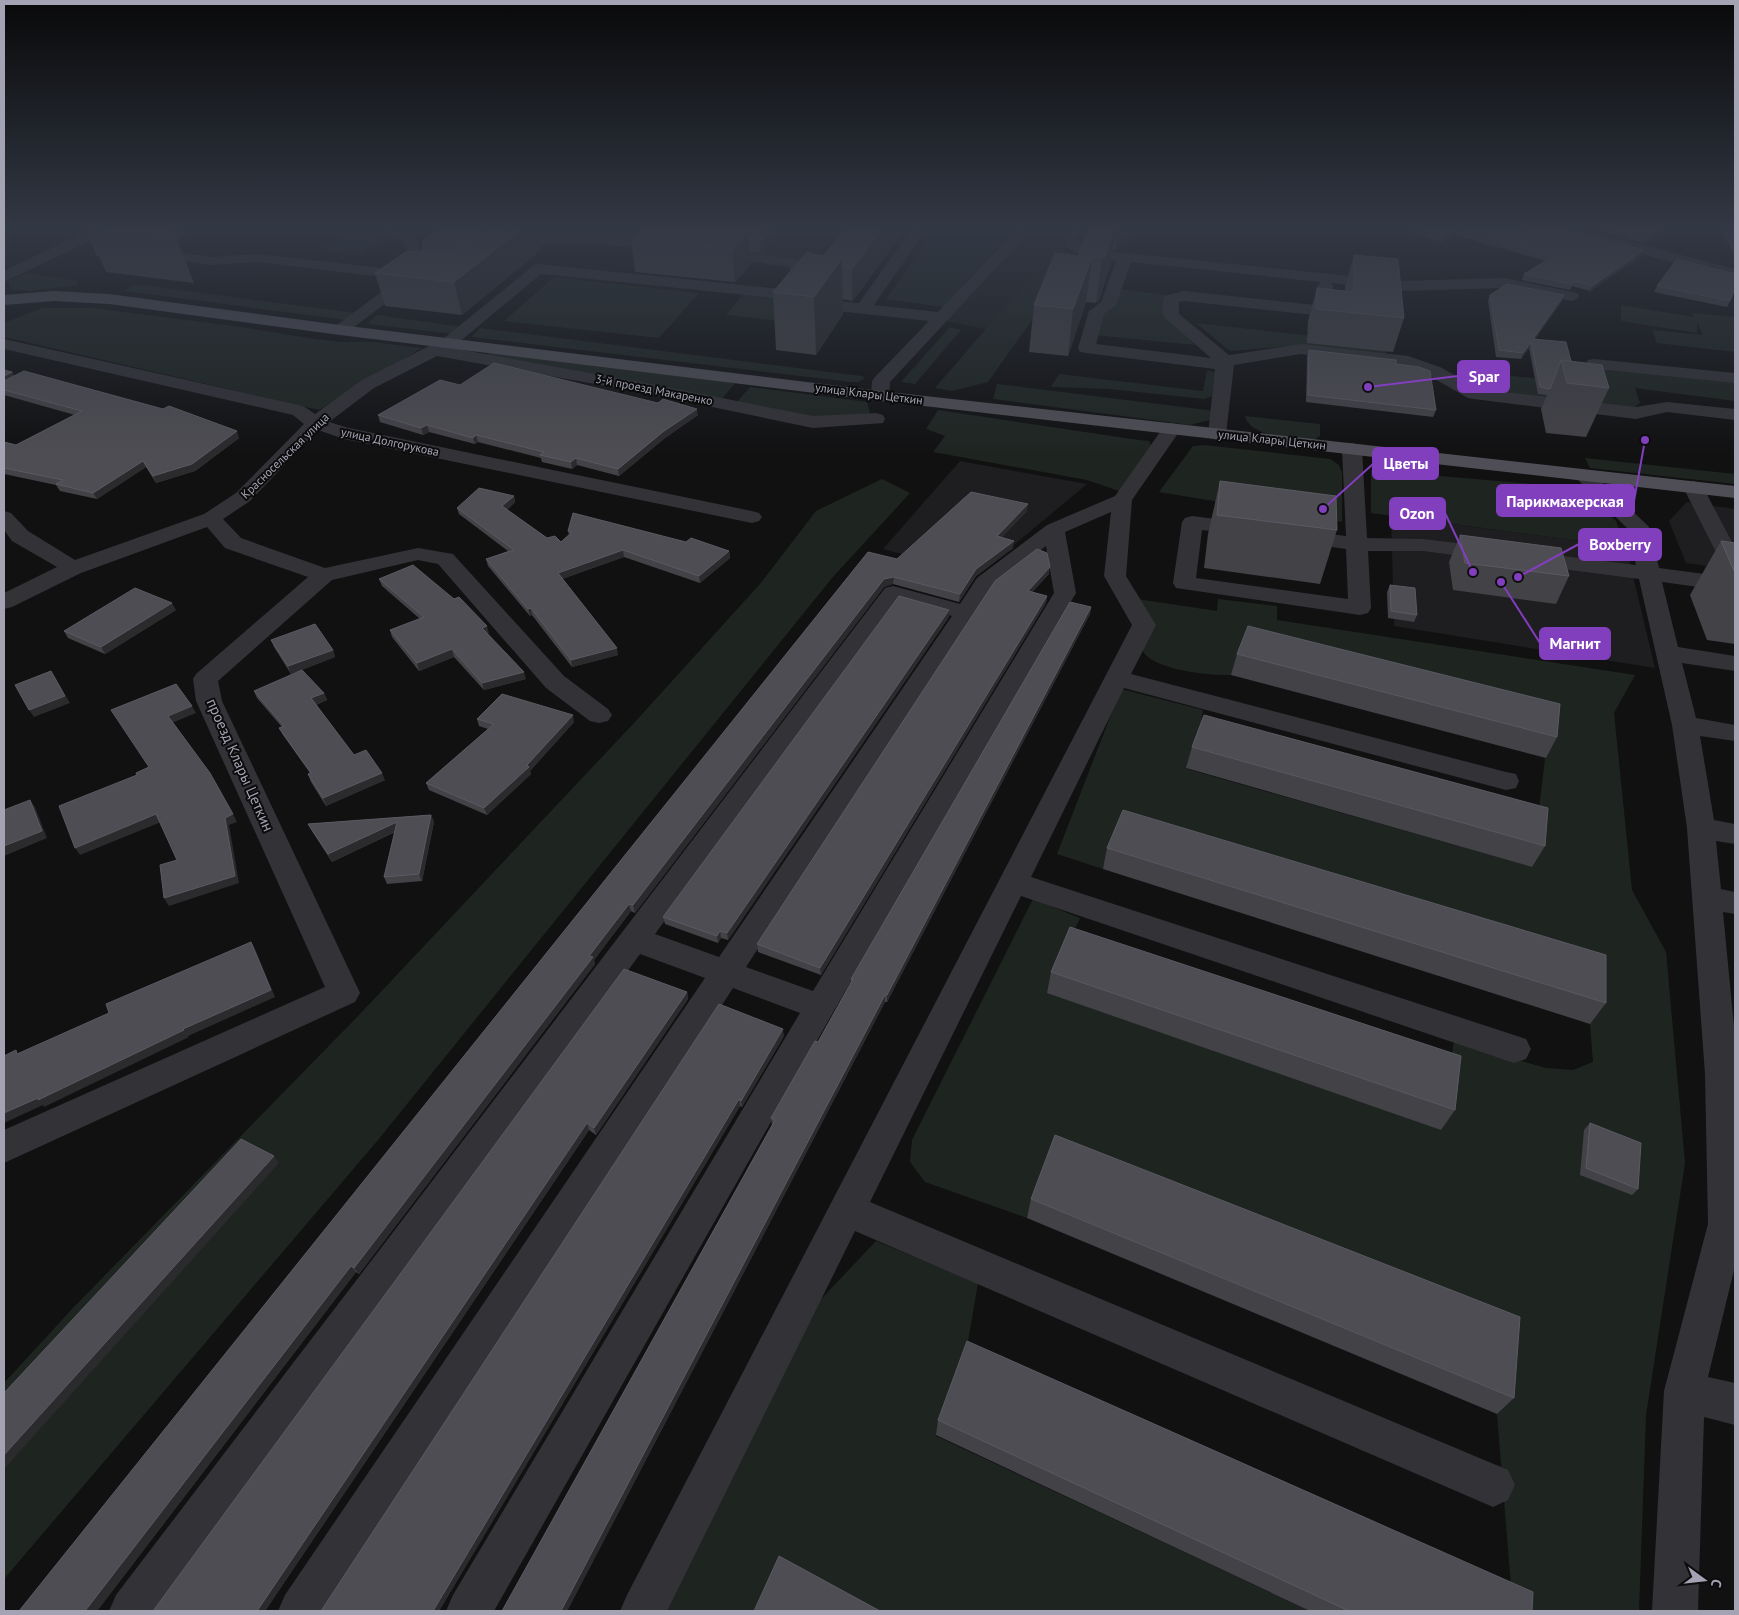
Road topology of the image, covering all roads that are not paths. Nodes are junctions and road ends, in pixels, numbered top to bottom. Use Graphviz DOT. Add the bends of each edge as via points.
graph roads {
  1 [pos="149,304"];
  2 [pos="374,304"];
  3 [pos="493,304"];
  4 [pos="822,304"];
  5 [pos="866,304"];
  6 [pos="954,304"];
  7 [pos="1108,304"];
  8 [pos="1171,304"];
  9 [pos="1262,304"];
  10 [pos="1324,304"];
  11 [pos="863,309"];
  12 [pos="942,317"];
  13 [pos="340,330"];
  14 [pos="4,344"];
  15 [pos="441,347"];
  16 [pos="1225,363"];
  17 [pos="1594,364"];
  18 [pos="1735,378"];
  19 [pos="880,396"];
  20 [pos="1735,416"];
  21 [pos="876,419"];
  22 [pos="316,423"];
  23 [pos="1172,429"];
  24 [pos="1217,434"];
  25 [pos="1352,449"];
  26 [pos="1583,475"];
  27 [pos="1693,487"];
  28 [pos="1735,492"];
  29 [pos="1122,500"];
  30 [pos="4,517"];
  31 [pos="752,517"];
  32 [pos="211,518"];
  33 [pos="1054,529"];
  34 [pos="1357,544"];
  35 [pos="1732,562"];
  36 [pos="72,568"];
  37 [pos="1649,573"];
  38 [pos="324,575"];
  39 [pos="1735,585"];
  40 [pos="4,602"];
  41 [pos="965,612"];
  42 [pos="1668,653"];
  43 [pos="1735,663"];
  44 [pos="1116,678"];
  45 [pos="599,715"];
  46 [pos="1685,725"];
  47 [pos="1735,733"];
  48 [pos="1506,780"];
  49 [pos="1701,828"];
  50 [pos="1735,834"];
  51 [pos="1013,882"];
  52 [pos="1721,900"];
  53 [pos="634,939"];
  54 [pos="726,973"];
  55 [pos="820,1008"];
  56 [pos="1514,1049"];
  57 [pos="1729,1075"];
  58 [pos="4,1147"];
  59 [pos="847,1210"];
  60 [pos="1731,1225"];
  61 [pos="1684,1391"];
  62 [pos="1735,1404"];
  63 [pos="1493,1485"];
  64 [pos="132,1611"];
  65 [pos="301,1611"];
  66 [pos="469,1611"];
  67 [pos="643,1611"];
  68 [pos="1675,1611"];
  1 -- 13 [label="main road, улица Клары Цеткин"];
  2 -- 13 [label="street"];
  3 -- 15 [label="street, Красносельская улица"];
  4 -- 11 [label="street, Красносельская улица"];
  5 -- 11 [label="street"];
  6 -- 12 [label="street"];
  7 -- 16 [label="street" via="1097,311 1086,348"];
  8 -- 16 [label="street" via="1171,315"];
  9 -- 10 [label="street" via="1323,311"];
  11 -- 12 [label="street, Красносельская улица"];
  12 -- 19 [label="street" via="881,381"];
  13 -- 15 [label="main road, улица Клары Цеткин"];
  14 -- 22 [label="street, улица Долгорукова" via="299,411"];
  15 -- 19 [label="main road, улица Клары Цеткин"];
  15 -- 21 [label="street, 3-й проезд Макаренко" via="813,422"];
  15 -- 22 [label="street, Красносельская улица" via="368,384"];
  16 -- 20 [label="street" via="1301,348 1402,360 1434,371 1474,394 1636,413 1667,407"];
  16 -- 24 [label="street"];
  17 -- 18 [label="street"];
  19 -- 23 [label="main road, улица Клары Цеткин"];
  22 -- 31 [label="street, улица Долгорукова" via="344,433"];
  22 -- 32 [label="street, Красносельская улица" via="242,497"];
  23 -- 24 [label="main road, улица Клары Цеткин"];
  23 -- 29 [label="street"];
  24 -- 25 [label="main road, улица Клары Цеткин"];
  25 -- 26 [label="main road, улица Клары Цеткин"];
  25 -- 34 [label="street"];
  26 -- 27 [label="main road, улица Клары Цеткин"];
  26 -- 37 [label="street" via="1638,527"];
  27 -- 28 [label="main road, улица Клары Цеткин"];
  27 -- 35 [label="street"];
  29 -- 33 [label="street"];
  29 -- 44 [label="street" via="1115,576 1144,625"];
  30 -- 36 [label="street" via="20,536"];
  32 -- 36 [label="street, Красносельская улица"];
  32 -- 38 [label="street" via="233,543"];
  33 -- 41 [label="street" via="985,583"];
  33 -- 55 [label="street" via="1065,593"];
  34 -- 34 [label="street" via="1192,522 1184,583 1360,608"];
  34 -- 37 [label="street" via="1423,545"];
  36 -- 40 [label="street, Красносельская улица"];
  37 -- 39 [label="street"];
  37 -- 42 [label="street"];
  38 -- 45 [label="street" via="418,554 445,559 555,682"];
  38 -- 58 [label="street, проезд Клары Цеткин" via="205,679 209,701 344,993"];
  41 -- 53 [label="street" via="893,593"];
  41 -- 54 [label="street"];
  42 -- 43 [label="street"];
  42 -- 46 [label="street"];
  44 -- 48 [label="street"];
  44 -- 51 [label="street"];
  46 -- 47 [label="street"];
  46 -- 49 [label="street"];
  49 -- 50 [label="street"];
  49 -- 52 [label="street"];
  51 -- 56 [label="street"];
  51 -- 59 [label="street"];
  52 -- 57 [label="street"];
  53 -- 54 [label="street"];
  53 -- 64 [label="street"];
  54 -- 55 [label="street"];
  54 -- 65 [label="street"];
  55 -- 66 [label="street"];
  57 -- 60 [label="street"];
  59 -- 63 [label="street"];
  59 -- 67 [label="street"];
  60 -- 61 [label="street"];
  61 -- 62 [label="street"];
  61 -- 68 [label="street"];
}
